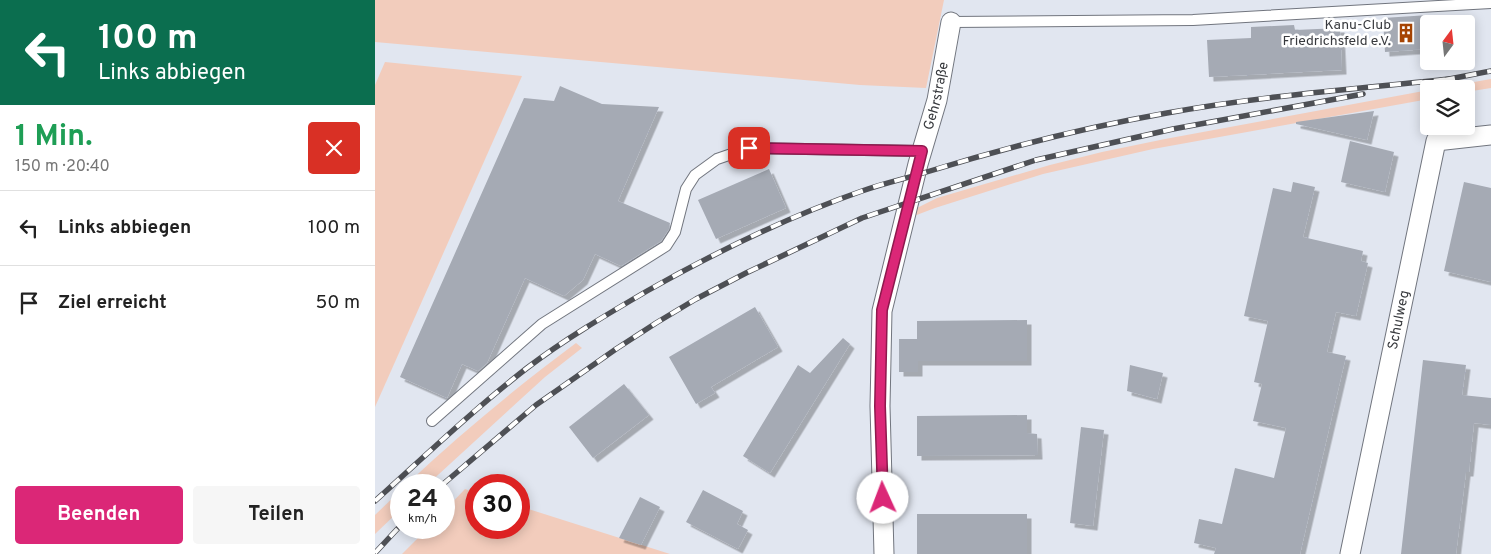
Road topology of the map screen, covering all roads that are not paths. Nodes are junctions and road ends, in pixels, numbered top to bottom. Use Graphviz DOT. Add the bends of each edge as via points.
graph roads {
  1 [pos="1491,3"];
  2 [pos="951,22"];
  3 [pos="1491,135"];
  4 [pos="922,151"];
  5 [pos="432,421"];
  6 [pos="884,554"];
  7 [pos="1350,554"];
  1 -- 2 [label="lane" via="1193,20"];
  2 -- 4 [label="street, Gehrstraße" via="937,100"];
  3 -- 7 [label="street, Schulweg" via="1435,141"];
  4 -- 5 [label="lane" via="749,148 717,158 695,175 686,188 675,232 665,246 542,324"];
  4 -- 6 [label="street, Gehrstraße" via="882,310 880,406"];
}
